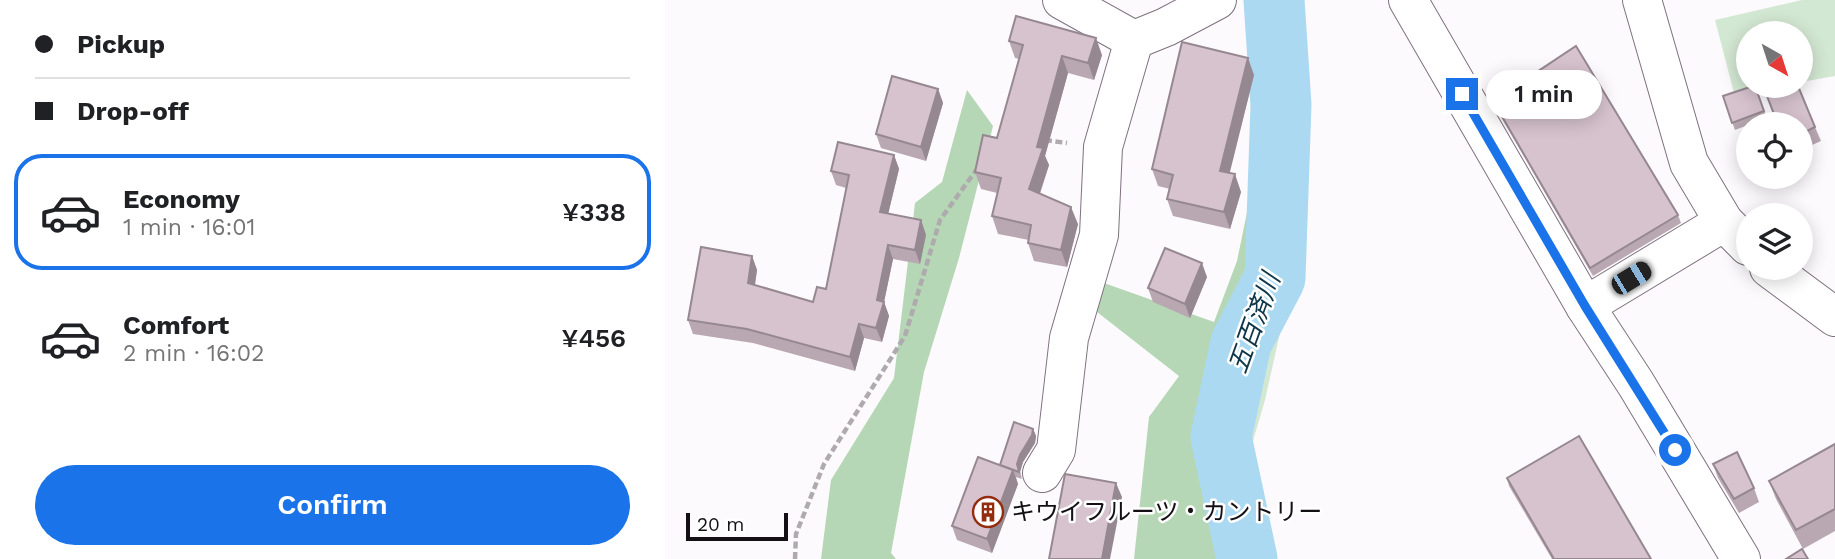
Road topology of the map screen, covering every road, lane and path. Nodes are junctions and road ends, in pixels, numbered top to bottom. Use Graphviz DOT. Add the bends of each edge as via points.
graph roads {
  1 [pos="1062,0"];
  2 [pos="1217,0"];
  3 [pos="1408,0"];
  4 [pos="1642,0"];
  5 [pos="1134,40"];
  6 [pos="1040,139"];
  7 [pos="1103,147"];
  8 [pos="978,167"];
  9 [pos="1736,234"];
  10 [pos="1785,280"];
  11 [pos="1585,306"];
  12 [pos="1835,317"];
  13 [pos="1042,473"];
  14 [pos="795,559"];
  15 [pos="1741,559"];
  1 -- 5 [label="street"];
  2 -- 5 [label="street"];
  3 -- 11 [label="street"];
  4 -- 9 [label="street" via="1689,163"];
  5 -- 7 [label="street"];
  6 -- 7 [label="path"];
  7 -- 13 [label="street" via="1099,234 1069,338 1056,450"];
  8 -- 14 [label="path" via="940,220 905,336 824,464 796,534"];
  9 -- 11 [label="street"];
  10 -- 12 [label="street"];
  11 -- 15 [label="street"];
}
